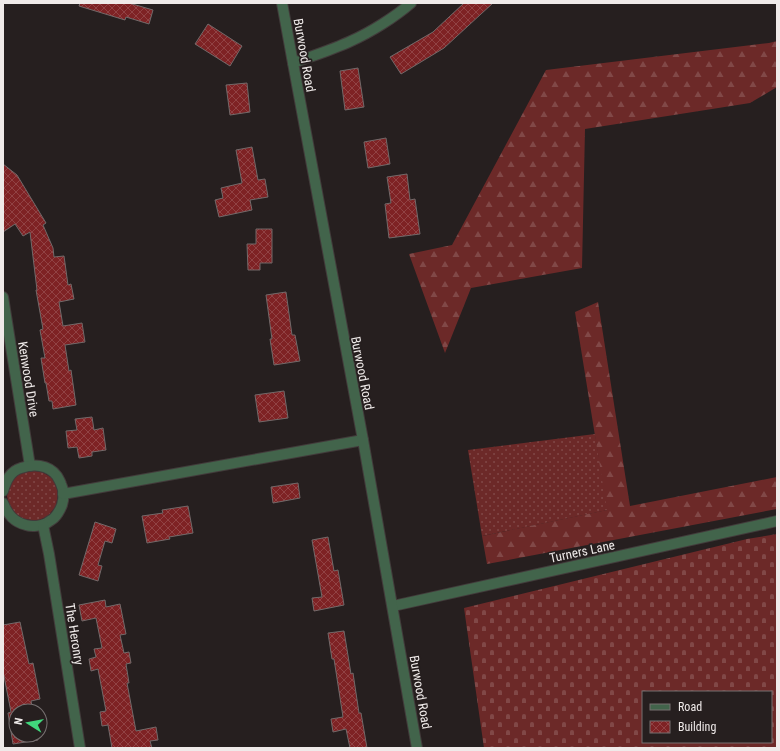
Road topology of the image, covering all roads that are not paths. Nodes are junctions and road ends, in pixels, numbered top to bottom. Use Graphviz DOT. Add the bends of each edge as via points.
graph roads {
  1 [pos="282,3"];
  2 [pos="412,3"];
  3 [pos="292,63"];
  4 [pos="3,297"];
  5 [pos="362,440"];
  6 [pos="30,466"];
  7 [pos="3,491"];
  8 [pos="63,494"];
  9 [pos="3,504"];
  10 [pos="777,521"];
  11 [pos="43,525"];
  12 [pos="393,606"];
  13 [pos="80,748"];
  14 [pos="417,748"];
  1 -- 3 [label="street, Burwood Road"];
  2 -- 3 [label="street" via="351,41"];
  3 -- 5 [label="street, Burwood Road"];
  4 -- 6 [label="street, Kenwood Drive"];
  5 -- 8 [label="street"];
  5 -- 12 [label="street, Burwood Road"];
  6 -- 7 [label="street" via="14,471 7,479"];
  6 -- 8 [label="street" via="43,466 57,476"];
  8 -- 11 [label="street" via="60,511"];
  9 -- 11 [label="street" via="13,520 18,523 30,526"];
  10 -- 12 [label="street, Turners Lane"];
  11 -- 13 [label="street, The Heronry"];
  12 -- 14 [label="street, Burwood Road"];
}
